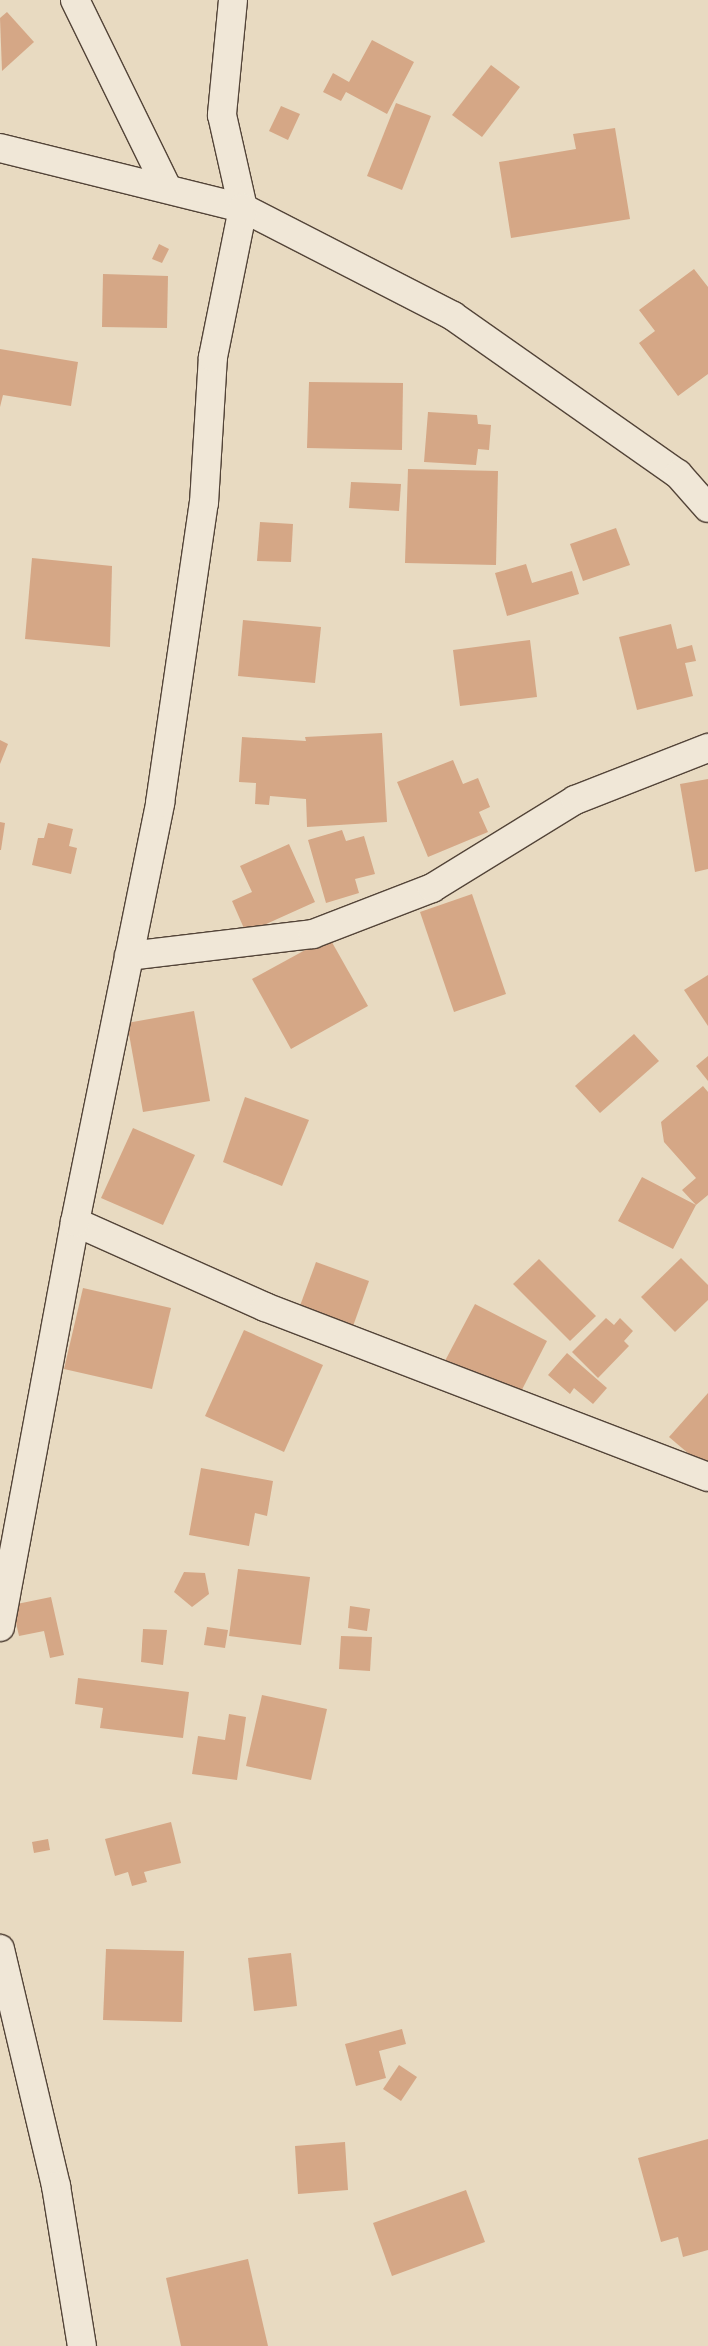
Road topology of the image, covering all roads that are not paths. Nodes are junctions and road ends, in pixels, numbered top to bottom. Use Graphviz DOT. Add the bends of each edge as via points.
graph roads {
  1 [pos="75,0"];
  2 [pos="233,0"];
  3 [pos="0,148"];
  4 [pos="166,186"];
  5 [pos="243,208"];
  6 [pos="708,508"];
  7 [pos="708,748"];
  8 [pos="129,956"];
  9 [pos="75,1222"];
  10 [pos="708,1477"];
  11 [pos="0,1627"];
  12 [pos="0,1949"];
  13 [pos="82,2346"];
  1 -- 4 [label="street"];
  2 -- 5 [label="street" via="222,115"];
  3 -- 4 [label="street"];
  4 -- 5 [label="street"];
  5 -- 6 [label="street" via="453,316 678,474"];
  5 -- 8 [label="street" via="213,356 204,503 160,803"];
  7 -- 8 [label="street" via="575,800 432,888 313,934"];
  8 -- 9 [label="street"];
  9 -- 10 [label="street" via="265,1307"];
  9 -- 11 [label="street"];
  12 -- 13 [label="street" via="56,2186"];
}
